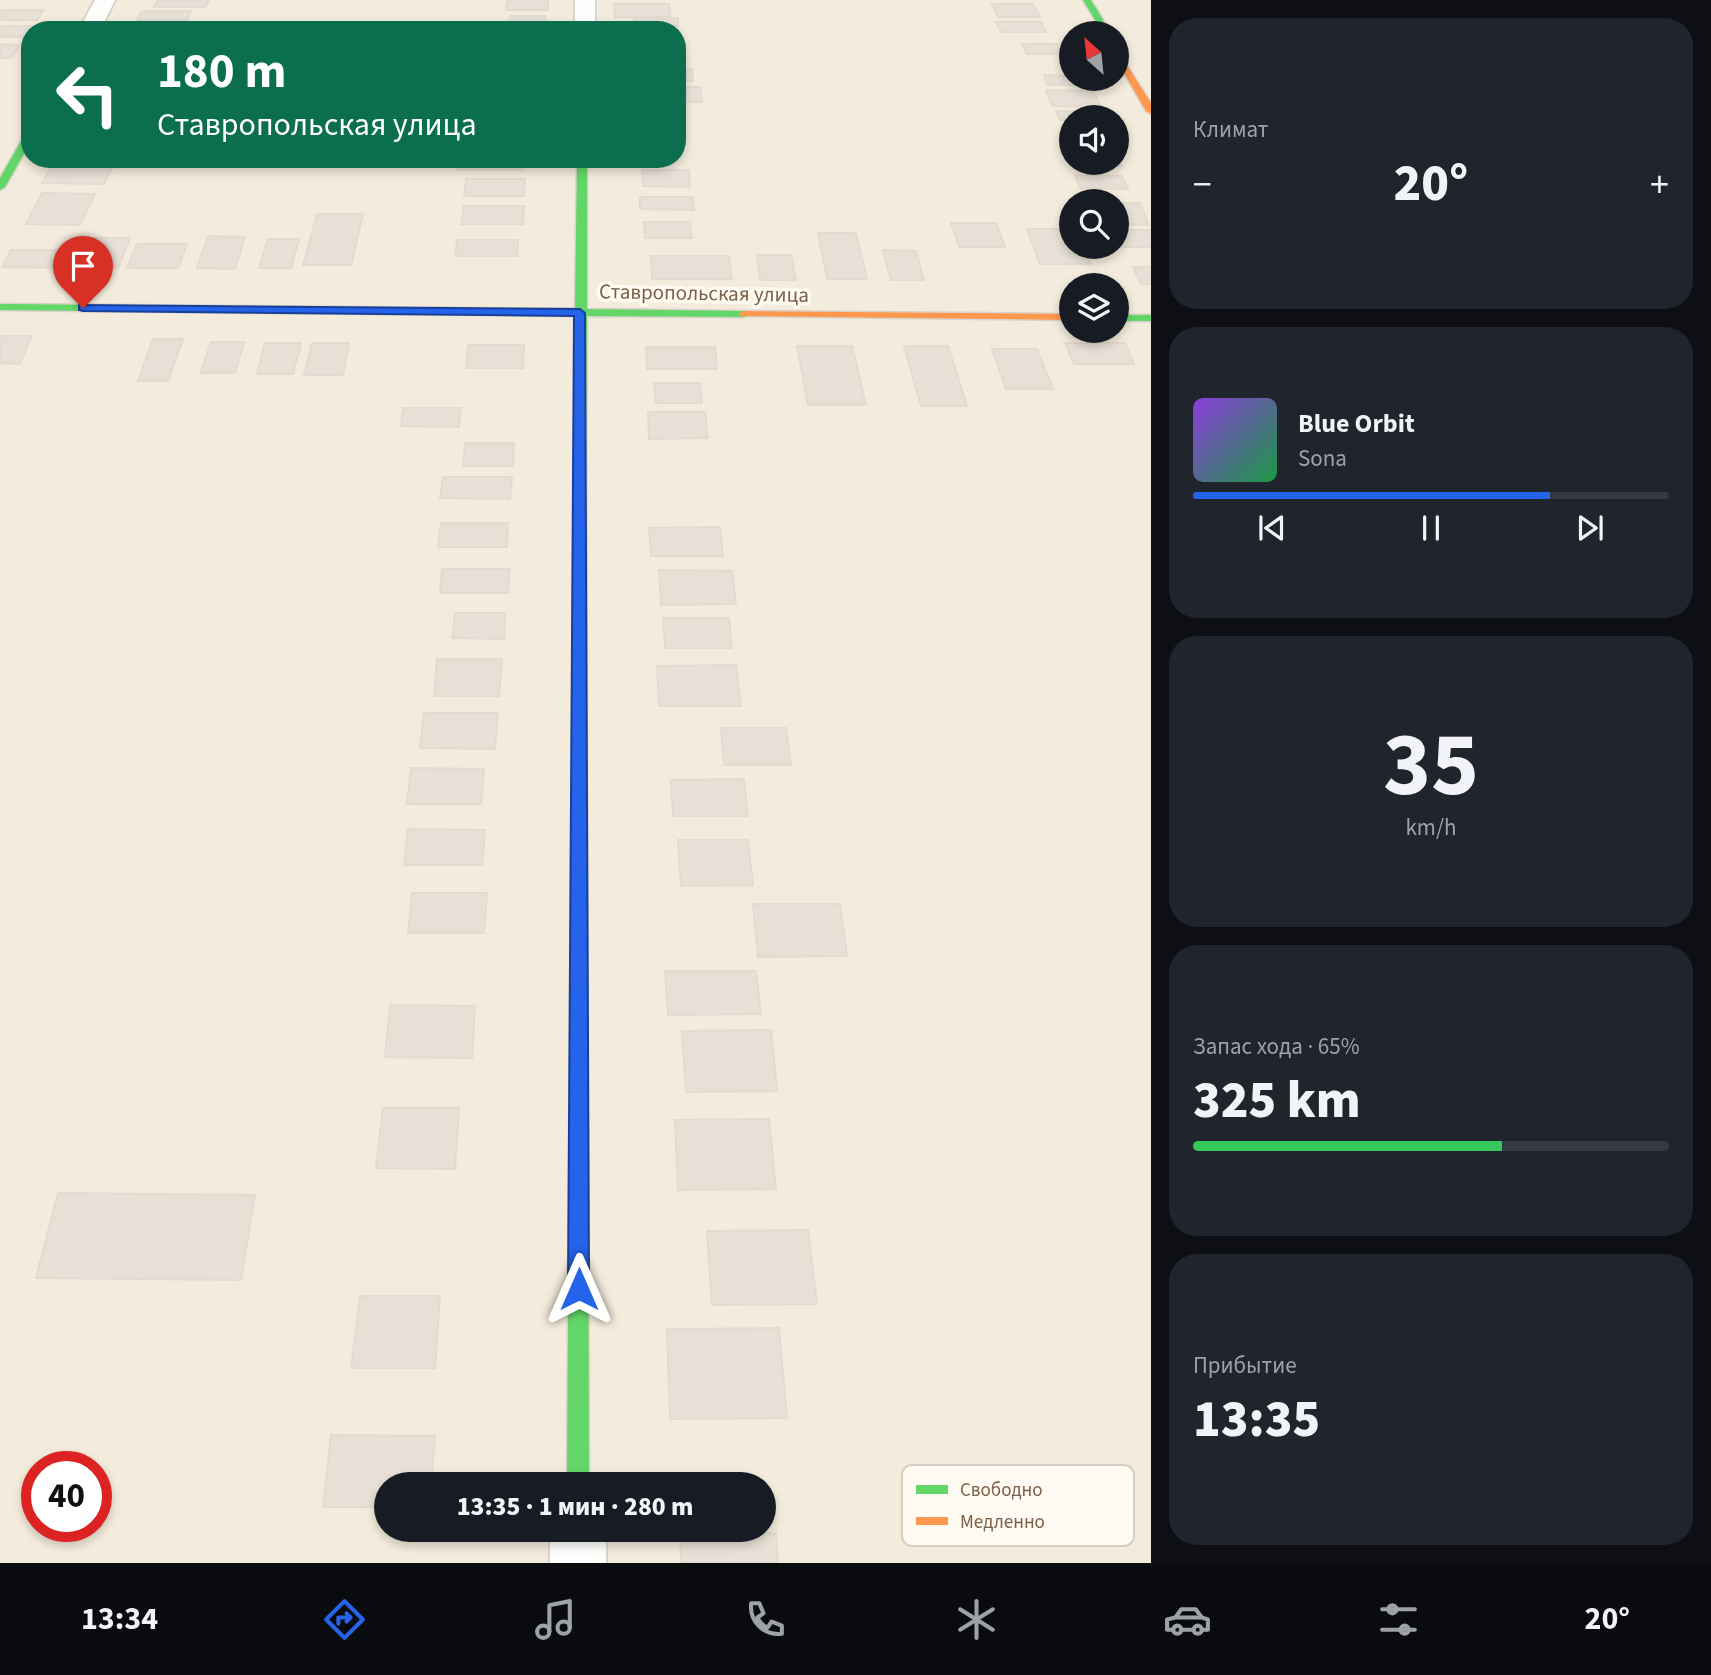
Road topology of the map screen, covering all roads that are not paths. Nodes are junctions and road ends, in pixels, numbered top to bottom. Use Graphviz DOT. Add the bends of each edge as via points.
graph roads {
  1 [pos="106,0"];
  2 [pos="585,0"];
  3 [pos="1087,0"];
  4 [pos="94,21"];
  5 [pos="584,21"];
  6 [pos="1100,21"];
  7 [pos="1129,61"];
  8 [pos="1129,72"];
  9 [pos="1151,80"];
  10 [pos="1151,111"];
  11 [pos="21,150"];
  12 [pos="582,168"];
  13 [pos="0,187"];
  14 [pos="0,307"];
  15 [pos="580,313"];
  16 [pos="1059,317"];
  17 [pos="1129,318"];
  18 [pos="1151,318"];
  19 [pos="578,1472"];
  20 [pos="578,1542"];
  21 [pos="578,1563"];
  1 -- 4 [label="street"];
  2 -- 5 [label="street"];
  3 -- 6 [label="main road"];
  7 -- 9 [label="main road"];
  8 -- 10 [label="main road"];
  11 -- 13 [label="main road"];
  12 -- 15 [label="main road"];
  14 -- 15 [label="main road, Ставропольская улица"];
  15 -- 16 [label="main road, Ставропольская улица"];
  15 -- 19 [label="main road"];
  17 -- 18 [label="main road"];
  20 -- 21 [label="street"];
}
